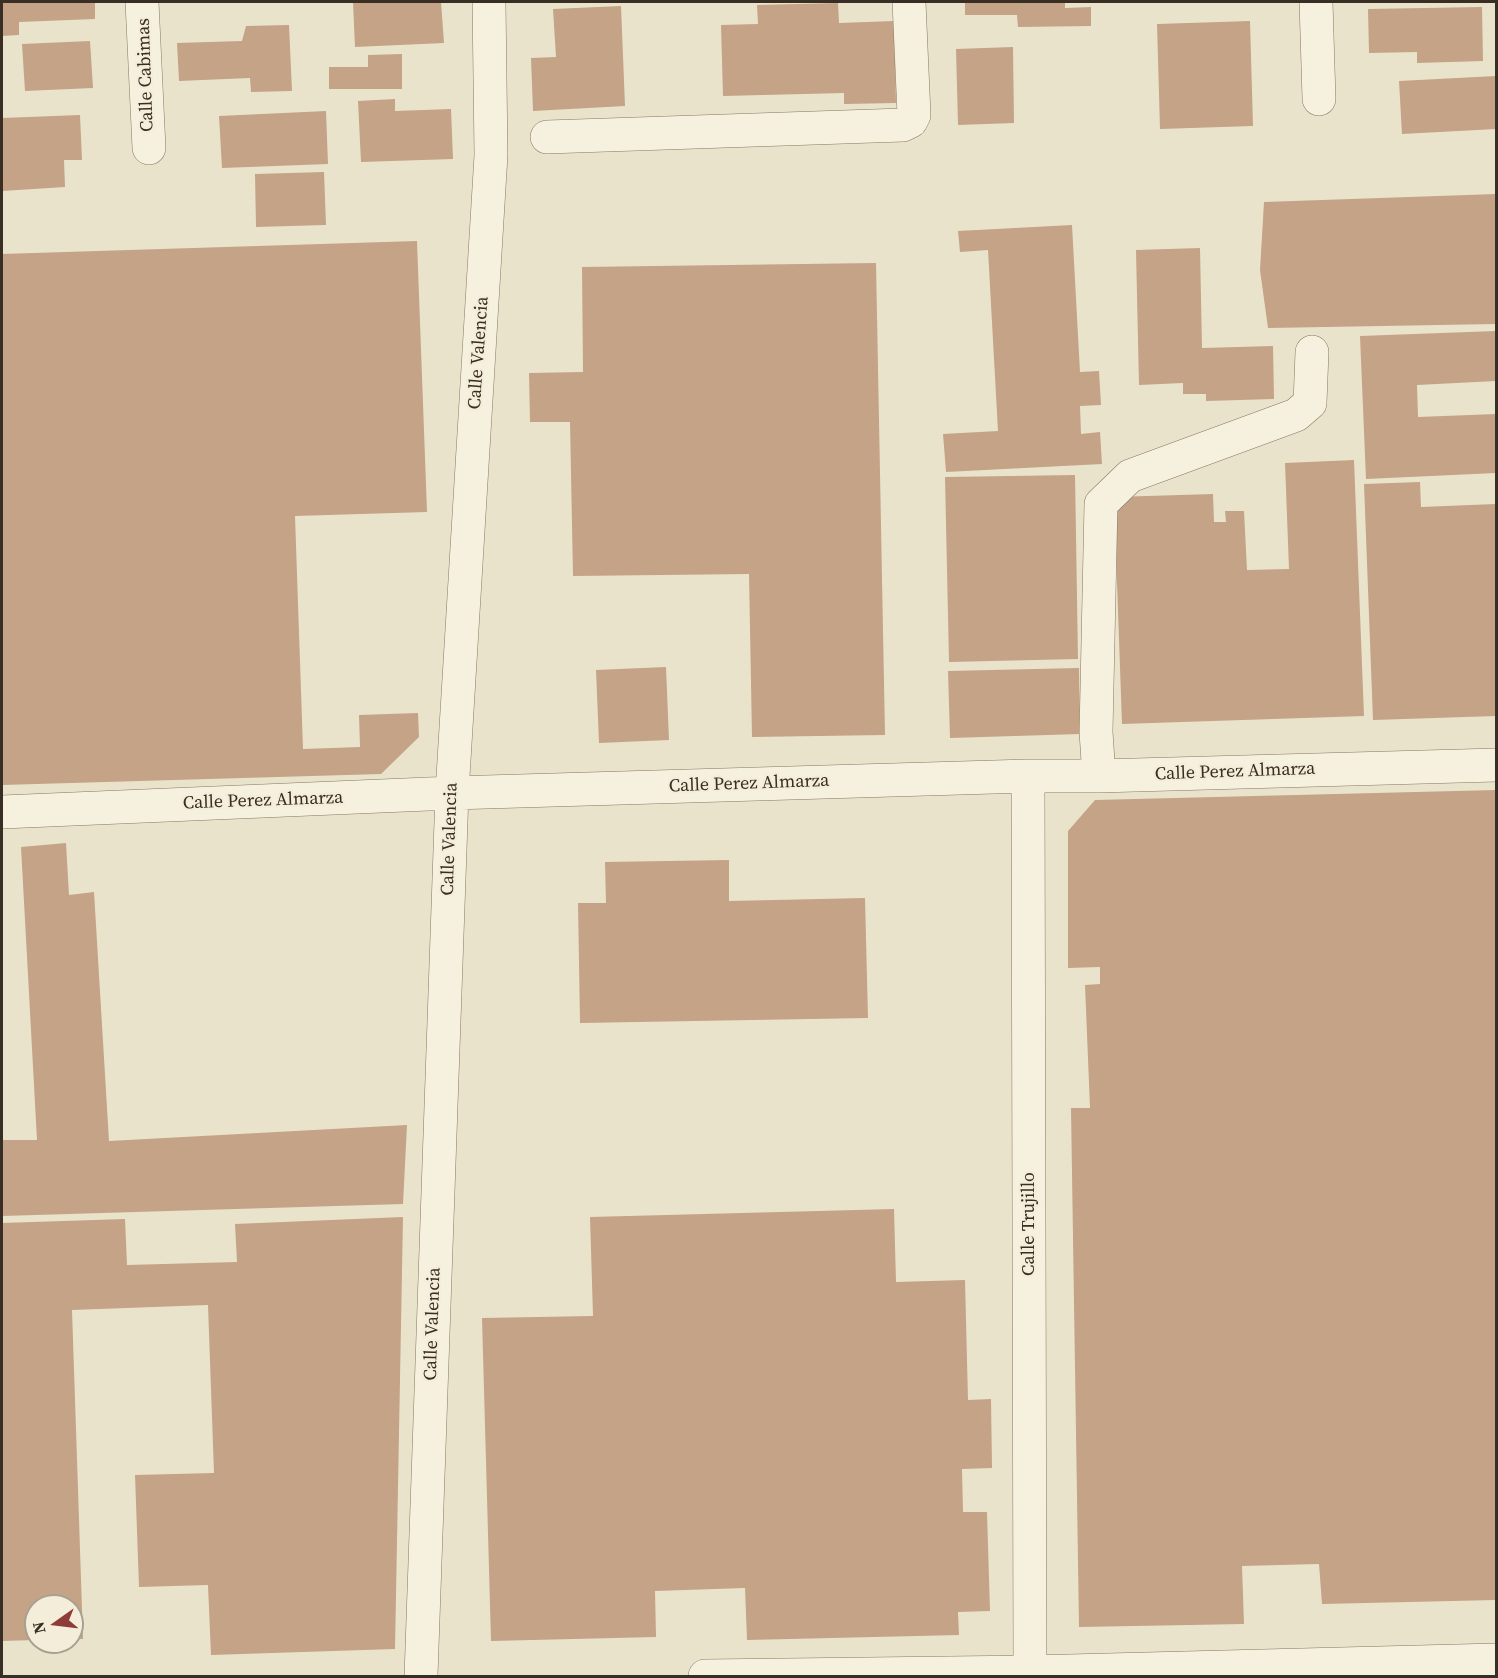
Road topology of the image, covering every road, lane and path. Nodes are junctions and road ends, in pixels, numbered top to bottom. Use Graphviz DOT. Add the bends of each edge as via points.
graph roads {
  1 [pos="142,2"];
  2 [pos="489,2"];
  3 [pos="909,2"];
  4 [pos="1316,2"];
  5 [pos="1319,99"];
  6 [pos="547,137"];
  7 [pos="149,148"];
  8 [pos="1312,352"];
  9 [pos="1497,765"];
  10 [pos="1028,776"];
  11 [pos="1099,776"];
  12 [pos="452,793"];
  13 [pos="2,812"];
  14 [pos="1497,1660"];
  15 [pos="1029,1672"];
  16 [pos="421,1677"];
  17 [pos="705,1677"];
  1 -- 7 [label="street, Calle Cabimas"];
  2 -- 12 [label="street, Calle Valencia" via="491,155"];
  3 -- 6 [label="street" via="914,116 911,122"];
  4 -- 5 [label="street"];
  8 -- 11 [label="street" via="1310,403 1296,415 1130,476 1101,504 1096,732"];
  9 -- 11 [label="street, Calle Perez Almarza"];
  10 -- 11 [label="street, Calle Perez Almarza"];
  10 -- 12 [label="street, Calle Perez Almarza"];
  10 -- 15 [label="street, Calle Trujillo"];
  12 -- 13 [label="street, Calle Perez Almarza"];
  12 -- 16 [label="street, Calle Valencia"];
  14 -- 15 [label="street"];
  15 -- 17 [label="street"];
}
